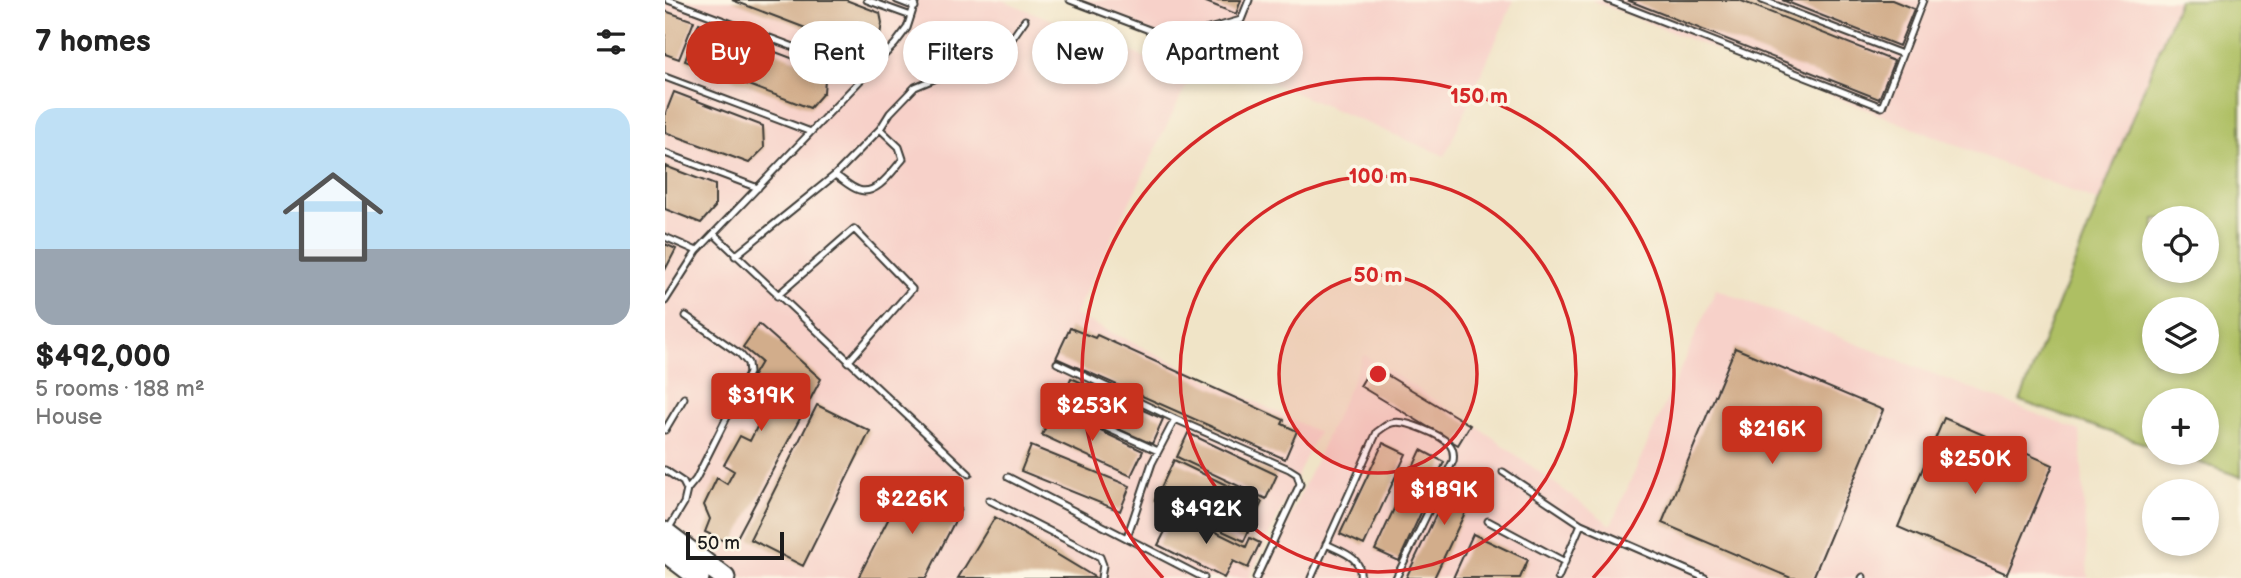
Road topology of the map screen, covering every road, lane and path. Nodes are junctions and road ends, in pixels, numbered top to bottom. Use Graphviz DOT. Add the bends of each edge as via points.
graph roads {
  1 [pos="668,0"];
  2 [pos="867,0"];
  3 [pos="897,0"];
  4 [pos="1070,0"];
  5 [pos="1249,0"];
  6 [pos="1608,0"];
  7 [pos="1762,0"];
  8 [pos="1921,1"];
  9 [pos="916,3"];
  10 [pos="911,16"];
  11 [pos="1025,20"];
  12 [pos="789,45"];
  13 [pos="889,50"];
  14 [pos="1902,54"];
  15 [pos="665,77"];
  16 [pos="857,84"];
  17 [pos="880,129"];
  18 [pos="811,132"];
  19 [pos="665,153"];
  20 [pos="835,175"];
  21 [pos="758,188"];
  22 [pos="713,234"];
  23 [pos="665,237"];
  24 [pos="697,251"];
  25 [pos="735,256"];
  26 [pos="777,296"];
  27 [pos="665,301"];
  28 [pos="686,316"];
  29 [pos="848,362"];
  30 [pos="1057,363"];
  31 [pos="684,398"];
  32 [pos="1060,407"];
  33 [pos="1175,419"];
  34 [pos="665,430"];
  35 [pos="1159,451"];
  36 [pos="665,470"];
  37 [pos="1503,472"];
  38 [pos="969,474"];
  39 [pos="1008,477"];
  40 [pos="687,490"];
  41 [pos="989,500"];
  42 [pos="1488,521"];
  43 [pos="1581,524"];
  44 [pos="1127,537"];
  45 [pos="665,539"];
  46 [pos="1326,544"];
  47 [pos="1565,562"];
  48 [pos="699,578"];
  49 [pos="725,578"];
  50 [pos="1101,578"];
  51 [pos="1203,578"];
  52 [pos="1256,578"];
  53 [pos="1311,578"];
  54 [pos="1360,578"];
  55 [pos="1396,578"];
  56 [pos="1558,578"];
  57 [pos="1705,578"];
  1 -- 12 [label="lane"];
  2 -- 10 [label="lane"];
  3 -- 9 [label="lane"];
  4 -- 5 [label="lane" via="1173,39 1241,19"];
  6 -- 14 [label="lane" via="1882,107"];
  7 -- 14 [label="lane"];
  8 -- 14 [label="lane"];
  9 -- 10 [label="lane"];
  10 -- 13 [label="lane"];
  11 -- 17 [label="lane" via="1011,40 979,60 915,87"];
  15 -- 18 [label="lane"];
  16 -- 18 [label="lane"];
  17 -- 20 [label="lane"];
  17 -- 20 [label="lane" via="899,147 903,159 877,187 858,190"];
  18 -- 21 [label="lane"];
  19 -- 21 [label="lane"];
  20 -- 25 [label="lane"];
  21 -- 22 [label="lane"];
  22 -- 24 [label="lane"];
  22 -- 25 [label="lane"];
  23 -- 24 [label="lane"];
  24 -- 27 [label="lane"];
  25 -- 26 [label="lane"];
  26 -- 29 [label="lane"];
  26 -- 29 [label="lane" via="854,229 912,289"];
  28 -- 40 [label="lane" via="740,354 749,373"];
  29 -- 38 [label="lane"];
  30 -- 33 [label="lane"];
  31 -- 34 [label="lane"];
  32 -- 35 [label="lane"];
  33 -- 35 [label="lane"];
  33 -- 52 [label="lane" via="1297,474 1300,484"];
  35 -- 44 [label="lane"];
  36 -- 40 [label="lane"];
  37 -- 43 [label="lane"];
  39 -- 44 [label="lane"];
  40 -- 45 [label="lane"];
  41 -- 50 [label="lane" via="1100,556"];
  42 -- 47 [label="lane"];
  43 -- 47 [label="lane"];
  43 -- 57 [label="lane"];
  44 -- 51 [label="lane"];
  45 -- 48 [label="highway"];
  45 -- 49 [label="highway"];
  46 -- 53 [label="lane"];
  46 -- 54 [label="lane" via="1356,560"];
  46 -- 55 [label="lane" via="1377,432 1391,423 1409,423 1450,445 1454,454"];
  47 -- 56 [label="lane"];
}
